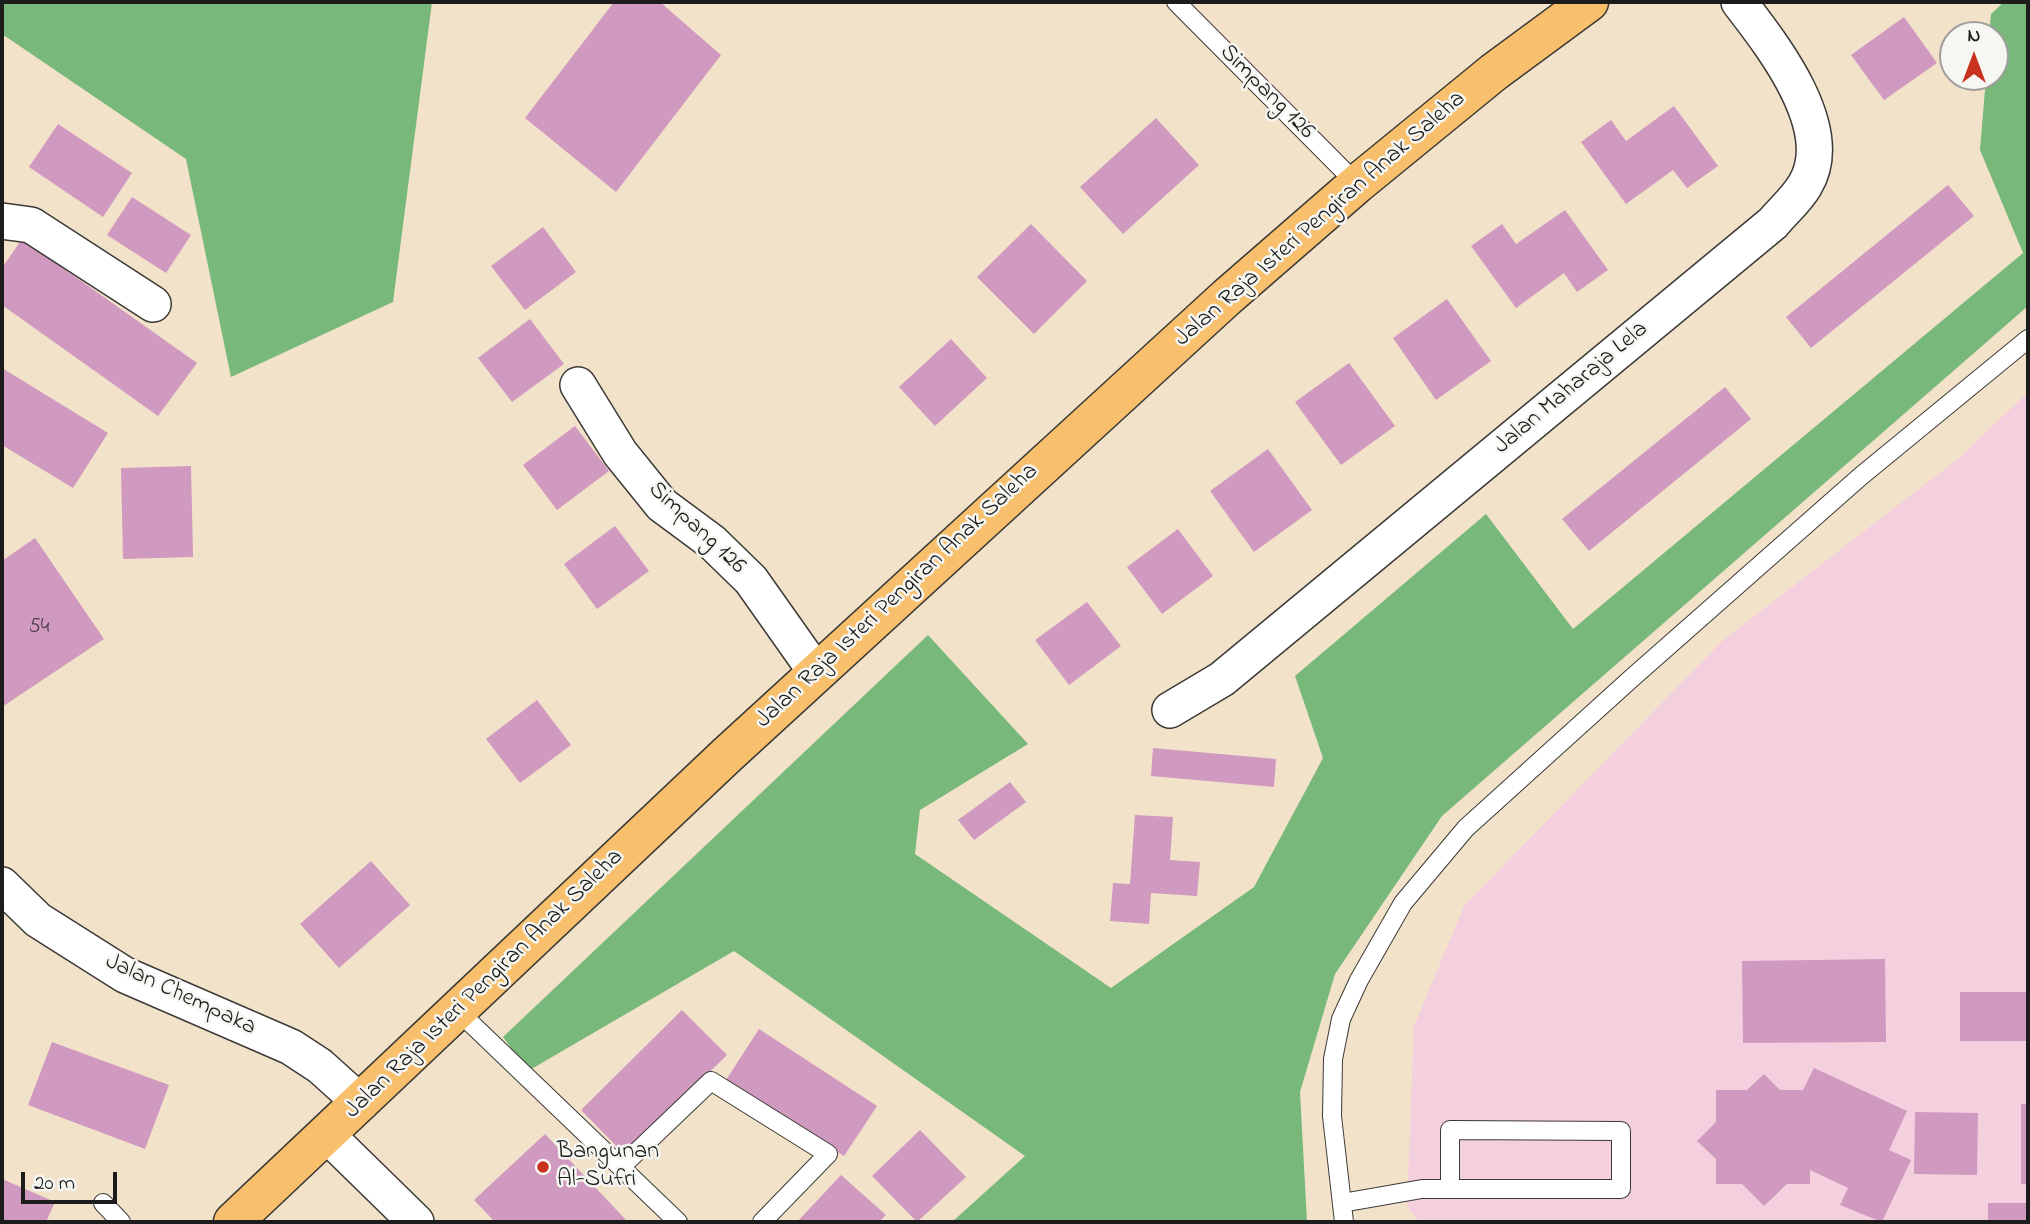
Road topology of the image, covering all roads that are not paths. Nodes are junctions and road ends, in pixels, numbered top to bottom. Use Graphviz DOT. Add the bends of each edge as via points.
graph roads {
  1 [pos="1176,2"];
  2 [pos="1589,2"];
  3 [pos="1739,2"];
  4 [pos="1357,184"];
  5 [pos="2,221"];
  6 [pos="153,304"];
  7 [pos="2028,339"];
  8 [pos="578,385"];
  9 [pos="817,672"];
  10 [pos="1170,710"];
  11 [pos="2,885"];
  12 [pos="458,1011"];
  13 [pos="361,1103"];
  14 [pos="327,1135"];
  15 [pos="621,1167"];
  16 [pos="1450,1189"];
  17 [pos="103,1203"];
  18 [pos="1342,1203"];
  19 [pos="121,1222"];
  20 [pos="233,1222"];
  21 [pos="416,1222"];
  22 [pos="678,1222"];
  23 [pos="762,1222"];
  24 [pos="1344,1222"];
  1 -- 4 [label="lane, Simpang 126"];
  2 -- 4 [label="main road, Jalan Raja Isteri Pengiran Anak Saleha" via="1494,72"];
  3 -- 10 [label="street, Jalan Maharaja Lela" via="1803,97 1815,155 1805,185 1773,223 1222,679"];
  4 -- 9 [label="main road, Jalan Raja Isteri Pengiran Anak Saleha"];
  5 -- 6 [label="street" via="31,225"];
  7 -- 18 [label="lane" via="1861,476 1633,677 1466,828 1404,903 1341,1019 1333,1059 1332,1116"];
  8 -- 9 [label="street, Simpang 126" via="620,453 662,505 712,542 751,580"];
  9 -- 12 [label="main road, Jalan Raja Isteri Pengiran Anak Saleha"];
  11 -- 13 [label="street, Jalan Chempaka" via="38,920 125,975 291,1047"];
  12 -- 13 [label="main road, Jalan Raja Isteri Pengiran Anak Saleha"];
  12 -- 15 [label="lane"];
  13 -- 14 [label="main road, Jalan Raja Isteri Pengiran Anak Saleha"];
  14 -- 20 [label="main road, Jalan Raja Isteri Pengiran Anak Saleha"];
  14 -- 21 [label="street"];
  15 -- 22 [label="lane"];
  15 -- 23 [label="lane" via="711,1081 828,1154"];
  16 -- 16 [label="lane" via="1621,1189 1621,1131 1450,1130"];
  16 -- 18 [label="lane" via="1422,1189"];
  17 -- 19 [label="lane"];
  18 -- 24 [label="lane"];
}
